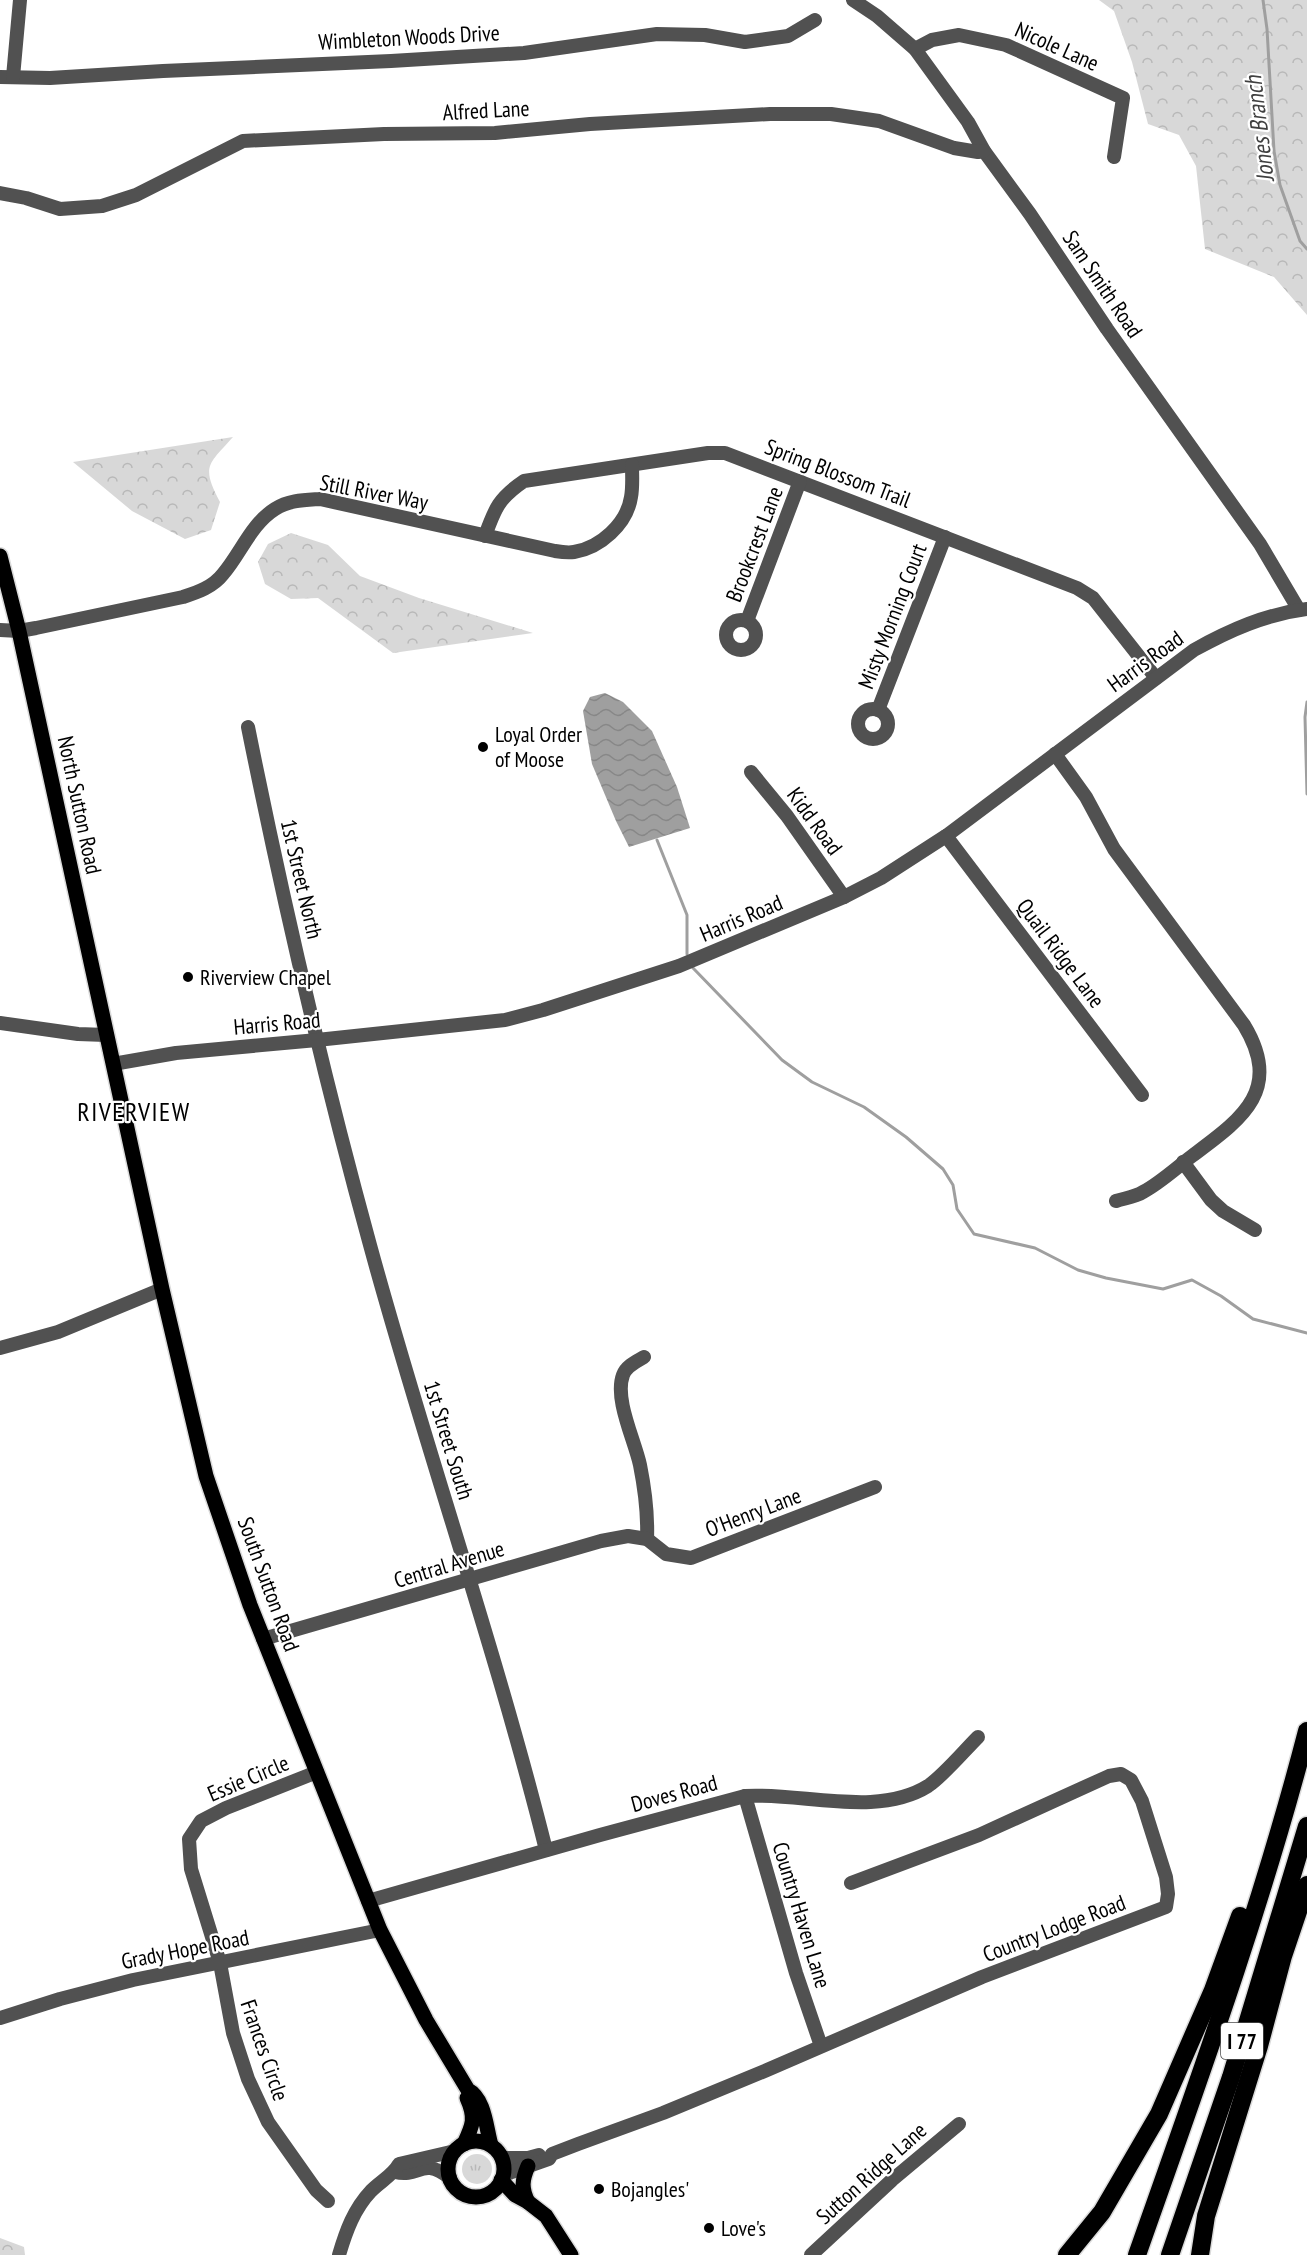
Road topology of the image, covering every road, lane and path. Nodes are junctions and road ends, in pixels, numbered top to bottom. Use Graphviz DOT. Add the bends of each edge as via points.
graph roads {
  1 [pos="20,0"];
  2 [pos="854,0"];
  3 [pos="815,20"];
  4 [pos="915,49"];
  5 [pos="7,77"];
  6 [pos="984,151"];
  7 [pos="1114,157"];
  8 [pos="0,193"];
  9 [pos="632,465"];
  10 [pos="800,481"];
  11 [pos="485,536"];
  12 [pos="945,537"];
  13 [pos="0,556"];
  14 [pos="1303,609"];
  15 [pos="747,621"];
  16 [pos="0,630"];
  17 [pos="19,631"];
  18 [pos="1156,678"];
  19 [pos="878,710"];
  20 [pos="248,728"];
  21 [pos="1055,754"];
  22 [pos="751,772"];
  23 [pos="946,836"];
  24 [pos="844,897"];
  25 [pos="0,1023"];
  26 [pos="106,1035"];
  27 [pos="317,1040"];
  28 [pos="112,1064"];
  29 [pos="1142,1095"];
  30 [pos="1183,1162"];
  31 [pos="1116,1200"];
  32 [pos="1255,1230"];
  33 [pos="162,1289"];
  34 [pos="0,1348"];
  35 [pos="644,1357"];
  36 [pos="875,1487"];
  37 [pos="647,1539"];
  38 [pos="469,1580"];
  39 [pos="263,1639"];
  40 [pos="1307,1731"];
  41 [pos="978,1737"];
  42 [pos="317,1772"];
  43 [pos="745,1796"];
  44 [pos="1283,1822"];
  45 [pos="1307,1826"];
  46 [pos="546,1850"];
  47 [pos="851,1883"];
  48 [pos="1307,1885"];
  49 [pos="368,1901"];
  50 [pos="380,1930"];
  51 [pos="220,1963"];
  52 [pos="0,2018"];
  53 [pos="821,2046"];
  54 [pos="468,2090"];
  55 [pos="959,2124"];
  56 [pos="491,2145"];
  57 [pos="459,2148"];
  58 [pos="552,2154"];
  59 [pos="502,2158"];
  60 [pos="528,2166"];
  61 [pos="395,2172"];
  62 [pos="502,2177"];
  63 [pos="450,2178"];
  64 [pos="488,2194"];
  65 [pos="328,2201"];
  66 [pos="528,2202"];
  67 [pos="553,2229"];
  68 [pos="339,2255"];
  69 [pos="571,2255"];
  70 [pos="812,2255"];
  71 [pos="1067,2255"];
  72 [pos="1137,2255"];
  73 [pos="1170,2255"];
  74 [pos="1200,2255"];
  1 -- 5 [label="street"];
  2 -- 4 [label="street, Sam Smith Road"];
  3 -- 5 [label="street, Wimbleton Woods Drive" via="788,36 745,42 705,35 657,34 491,55"];
  4 -- 6 [label="street, Sam Smith Road"];
  4 -- 7 [label="street, Nicole Lane" via="933,40 959,35 1006,45 1123,98"];
  6 -- 8 [label="street, Alfred Lane" via="954,148 879,121 831,114 770,114 495,133 243,141 136,195 102,206 60,209"];
  6 -- 14 [label="street, Sam Smith Road"];
  9 -- 10 [label="street, Spring Blossom Trail" via="724,453"];
  9 -- 11 [label="street, Spring Blossom Trail" via="524,481 508,492 495,509"];
  9 -- 11 [label="street, Still River Way" via="631,498 626,514 612,533 596,545 574,552 555,551"];
  10 -- 12 [label="street, Spring Blossom Trail"];
  10 -- 15 [label="street, Brookcrest Lane"];
  11 -- 17 [label="street, Still River Way" via="320,499 295,501 276,508 257,525 222,576 202,591"];
  12 -- 18 [label="street, Spring Blossom Trail" via="1077,588 1093,598"];
  12 -- 19 [label="street, Misty Morning Court"];
  13 -- 17 [label="main road, North Sutton Road"];
  14 -- 18 [label="street, Harris Road" via="1229,630"];
  16 -- 17 [label="street, Still River Way"];
  17 -- 26 [label="main road, North Sutton Road"];
  18 -- 21 [label="street, Harris Road"];
  20 -- 27 [label="street, 1st Street North"];
  21 -- 23 [label="street, Harris Road"];
  21 -- 30 [label="street" via="1086,797 1114,849 1255,1042 1260,1065 1258,1086 1250,1106 1235,1123"];
  22 -- 24 [label="street, Kidd Road"];
  23 -- 24 [label="street, Harris Road"];
  23 -- 29 [label="street, Quail Ridge Lane"];
  24 -- 27 [label="street, Harris Road" via="671,969 543,1010 505,1020"];
  25 -- 26 [label="street"];
  26 -- 28 [label="main road, North Sutton Road"];
  27 -- 28 [label="street, Harris Road" via="176,1053"];
  27 -- 38 [label="street, 1st Street South" via="370,1247"];
  28 -- 33 [label="main road, South Sutton Road"];
  30 -- 31 [label="street" via="1143,1193"];
  30 -- 32 [label="street" via="1223,1211"];
  33 -- 34 [label="street" via="58,1332"];
  33 -- 39 [label="main road, South Sutton Road" via="206,1476"];
  35 -- 37 [label="street" via="623,1374 621,1394 644,1485"];
  36 -- 37 [label="street, O'Henry Lane" via="691,1558 666,1554"];
  37 -- 38 [label="street, Central Avenue" via="628,1536 601,1541"];
  38 -- 39 [label="street, Central Avenue"];
  38 -- 46 [label="street, 1st Street South"];
  39 -- 42 [label="main road, South Sutton Road"];
  40 -- 44 [label="highway, I 77"];
  41 -- 43 [label="street, Doves Road" via="928,1786 901,1798 857,1802 769,1794"];
  42 -- 49 [label="main road, South Sutton Road"];
  42 -- 51 [label="street, Essie Circle" via="201,1821 189,1839 191,1869"];
  43 -- 46 [label="street, Doves Road"];
  43 -- 53 [label="street, Country Haven Lane"];
  44 -- 71 [label="highway" via="1244,1906 1213,1990 1159,2114 1102,2212"];
  44 -- 72 [label="highway, I 77" via="1202,2072"];
  45 -- 73 [label="highway, I 77" via="1231,2077"];
  46 -- 49 [label="street, Doves Road"];
  47 -- 53 [label="street, Country Lodge Road" via="978,1836 1108,1776 1121,1774 1131,1780 1142,1801 1168,1894 1166,1907 982,1977"];
  48 -- 74 [label="highway" via="1206,2216"];
  49 -- 50 [label="main road, South Sutton Road"];
  50 -- 51 [label="street, Grady Hope Road"];
  50 -- 54 [label="main road, South Sutton Road" via="426,2020"];
  51 -- 52 [label="street, Grady Hope Road" via="133,1980"];
  51 -- 65 [label="street, Frances Circle" via="224,1996 248,2079 268,2122"];
  53 -- 58 [label="street, Country Lodge Road" via="663,2113"];
  54 -- 56 [label="main road, South Sutton Road" via="479,2101"];
  54 -- 57 [label="main road, South Sutton Road" via="473,2125"];
  55 -- 70 [label="street, Sutton Ridge Lane"];
  56 -- 57 [label="main road" via="473,2141"];
  56 -- 59 [label="main road"];
  57 -- 61 [label="street" via="399,2164"];
  57 -- 63 [label="main road" via="448,2169"];
  58 -- 59 [label="street, Country Lodge Road"];
  58 -- 60 [label="street, Country Lodge Road" via="549,2159"];
  59 -- 62 [label="main road"];
  60 -- 62 [label="street, Country Lodge Road"];
  60 -- 66 [label="main road" via="522,2180"];
  61 -- 63 [label="street" via="429,2167"];
  61 -- 68 [label="street" via="360,2204"];
  62 -- 64 [label="main road"];
  62 -- 66 [label="main road" via="515,2195"];
  63 -- 64 [label="main road" via="461,2192"];
  64 -- 67 [label="main road" via="508,2200"];
  66 -- 67 [label="main road" via="551,2222"];
  67 -- 69 [label="main road"];
}
